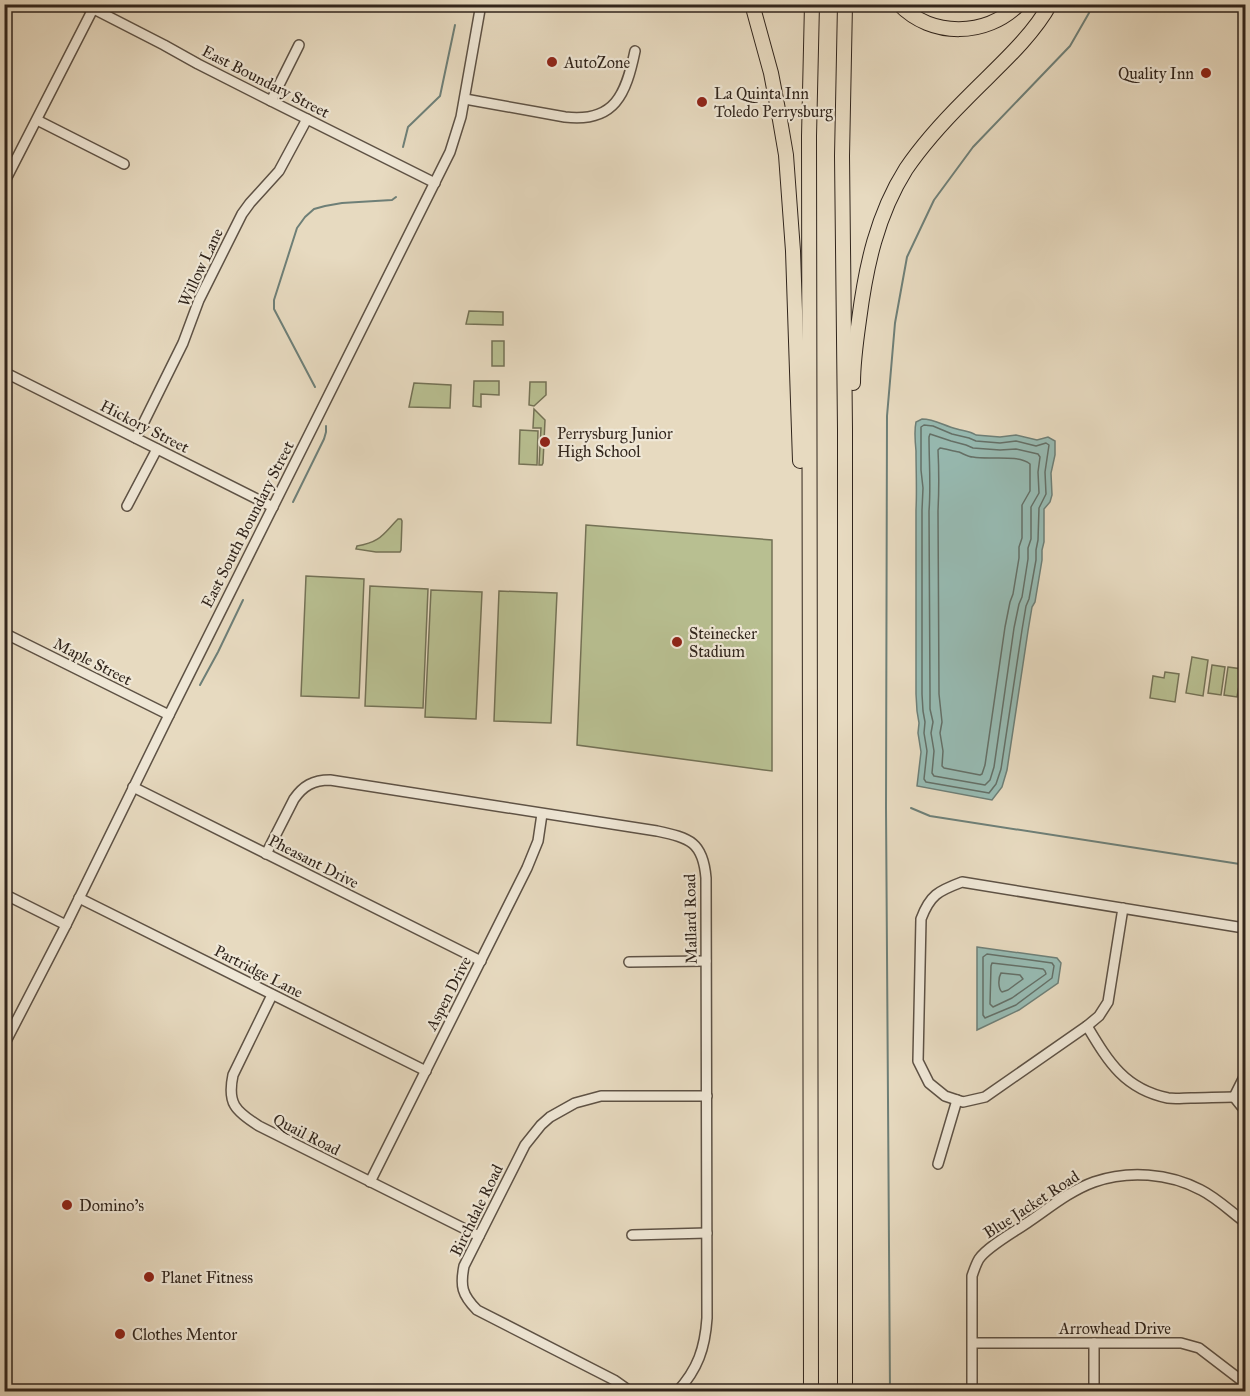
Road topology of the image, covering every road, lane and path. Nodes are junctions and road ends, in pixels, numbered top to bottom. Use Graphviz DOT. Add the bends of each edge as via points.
graph roads {
  1 [pos="481,4"];
  2 [pos="752,4"];
  3 [pos="812,4"];
  4 [pos="846,4"];
  5 [pos="899,4"];
  6 [pos="1019,4"];
  7 [pos="1050,4"];
  8 [pos="1243,4"];
  9 [pos="87,6"];
  10 [pos="1245,19"];
  11 [pos="299,45"];
  12 [pos="635,51"];
  13 [pos="465,99"];
  14 [pos="271,101"];
  15 [pos="307,119"];
  16 [pos="37,120"];
  17 [pos="124,164"];
  18 [pos="4,183"];
  19 [pos="435,183"];
  20 [pos="4,372"];
  21 [pos="845,429"];
  22 [pos="136,438"];
  23 [pos="157,449"];
  24 [pos="127,506"];
  25 [pos="273,507"];
  26 [pos="810,625"];
  27 [pos="4,633"];
  28 [pos="169,715"];
  29 [pos="133,787"];
  30 [pos="542,814"];
  31 [pos="266,854"];
  32 [pos="4,894"];
  33 [pos="79,898"];
  34 [pos="1123,908"];
  35 [pos="66,925"];
  36 [pos="1245,928"];
  37 [pos="481,961"];
  38 [pos="706,961"];
  39 [pos="629,962"];
  40 [pos="272,995"];
  41 [pos="1087,1026"];
  42 [pos="4,1045"];
  43 [pos="426,1071"];
  44 [pos="1245,1073"];
  45 [pos="706,1096"];
  46 [pos="1234,1097"];
  47 [pos="957,1100"];
  48 [pos="1245,1112"];
  49 [pos="938,1164"];
  50 [pos="370,1182"];
  51 [pos="1245,1223"];
  52 [pos="707,1233"];
  53 [pos="632,1234"];
  54 [pos="479,1236"];
  55 [pos="973,1343"];
  56 [pos="1094,1343"];
  57 [pos="1245,1384"];
  58 [pos="631,1392"];
  59 [pos="677,1392"];
  60 [pos="811,1392"];
  61 [pos="845,1392"];
  62 [pos="972,1392"];
  63 [pos="1094,1392"];
  1 -- 13 [label="street, East South Boundary Street"];
  2 -- 26 [label="highway" via="771,73 790,197"];
  3 -- 26 [label="highway"];
  4 -- 21 [label="highway" via="842,156"];
  5 -- 6 [label="highway" via="921,21 956,30 995,22"];
  7 -- 21 [label="highway" via="1022,41 936,131 894,189 868,261"];
  8 -- 10 [label="street"];
  9 -- 14 [label="street, East Boundary Street"];
  9 -- 16 [label="street"];
  11 -- 14 [label="street"];
  12 -- 13 [label="street" via="622,94 596,116 565,117"];
  13 -- 19 [label="street, East South Boundary Street" via="456,135"];
  14 -- 15 [label="street, East Boundary Street"];
  15 -- 19 [label="street, East Boundary Street"];
  15 -- 22 [label="street, Willow Lane" via="279,171 242,214"];
  16 -- 17 [label="street"];
  16 -- 18 [label="street"];
  19 -- 25 [label="street, East South Boundary Street"];
  20 -- 22 [label="street, Hickory Street"];
  21 -- 61 [label="highway"];
  22 -- 23 [label="street, Hickory Street"];
  23 -- 24 [label="street"];
  23 -- 25 [label="street, Hickory Street"];
  25 -- 28 [label="street, East South Boundary Street"];
  26 -- 60 [label="highway"];
  27 -- 28 [label="street, Maple Street"];
  28 -- 29 [label="street, East South Boundary Street"];
  29 -- 31 [label="street, Pheasant Drive"];
  29 -- 33 [label="street, East South Boundary Street"];
  30 -- 31 [label="street, Mallard Road" via="322,780 309,783 299,792"];
  30 -- 37 [label="street, Aspen Drive" via="534,852"];
  30 -- 38 [label="street, Mallard Road" via="666,833 694,845 705,867"];
  31 -- 37 [label="street, Pheasant Drive"];
  32 -- 35 [label="street"];
  33 -- 35 [label="street, East South Boundary Street"];
  33 -- 40 [label="street, Partridge Lane"];
  34 -- 36 [label="street"];
  34 -- 41 [label="street" via="1108,1002 1100,1016"];
  34 -- 47 [label="street" via="962,882 940,890 926,905 921,920 918,1061 929,1083"];
  35 -- 42 [label="street, East South Boundary Street"];
  37 -- 43 [label="street, Aspen Drive"];
  38 -- 39 [label="street"];
  38 -- 45 [label="street, Mallard Road"];
  40 -- 43 [label="street, Partridge Lane"];
  40 -- 50 [label="street, Quail Road" via="233,1075 233,1102 259,1126"];
  41 -- 46 [label="street" via="1117,1071 1148,1092 1170,1098"];
  41 -- 47 [label="street" via="985,1097"];
  43 -- 50 [label="street, Aspen Drive"];
  44 -- 46 [label="street"];
  45 -- 52 [label="street, Mallard Road"];
  45 -- 54 [label="street, Birchdale Road" via="601,1096 562,1109 541,1125 525,1145"];
  46 -- 48 [label="street"];
  47 -- 49 [label="street"];
  50 -- 54 [label="street, Quail Road"];
  51 -- 55 [label="street, Blue Jacket Road" via="1216,1199 1179,1181 1139,1175 1094,1182 1067,1195 979,1259 972,1276"];
  52 -- 53 [label="street"];
  52 -- 59 [label="street, Mallard Road" via="706,1335 699,1361"];
  54 -- 58 [label="street, Birchdale Road" via="462,1279 473,1306"];
  55 -- 56 [label="street, Arrowhead Drive"];
  55 -- 62 [label="street, Blue Jacket Road"];
  56 -- 57 [label="street, Arrowhead Drive" via="1191,1345"];
  56 -- 63 [label="street"];
}
